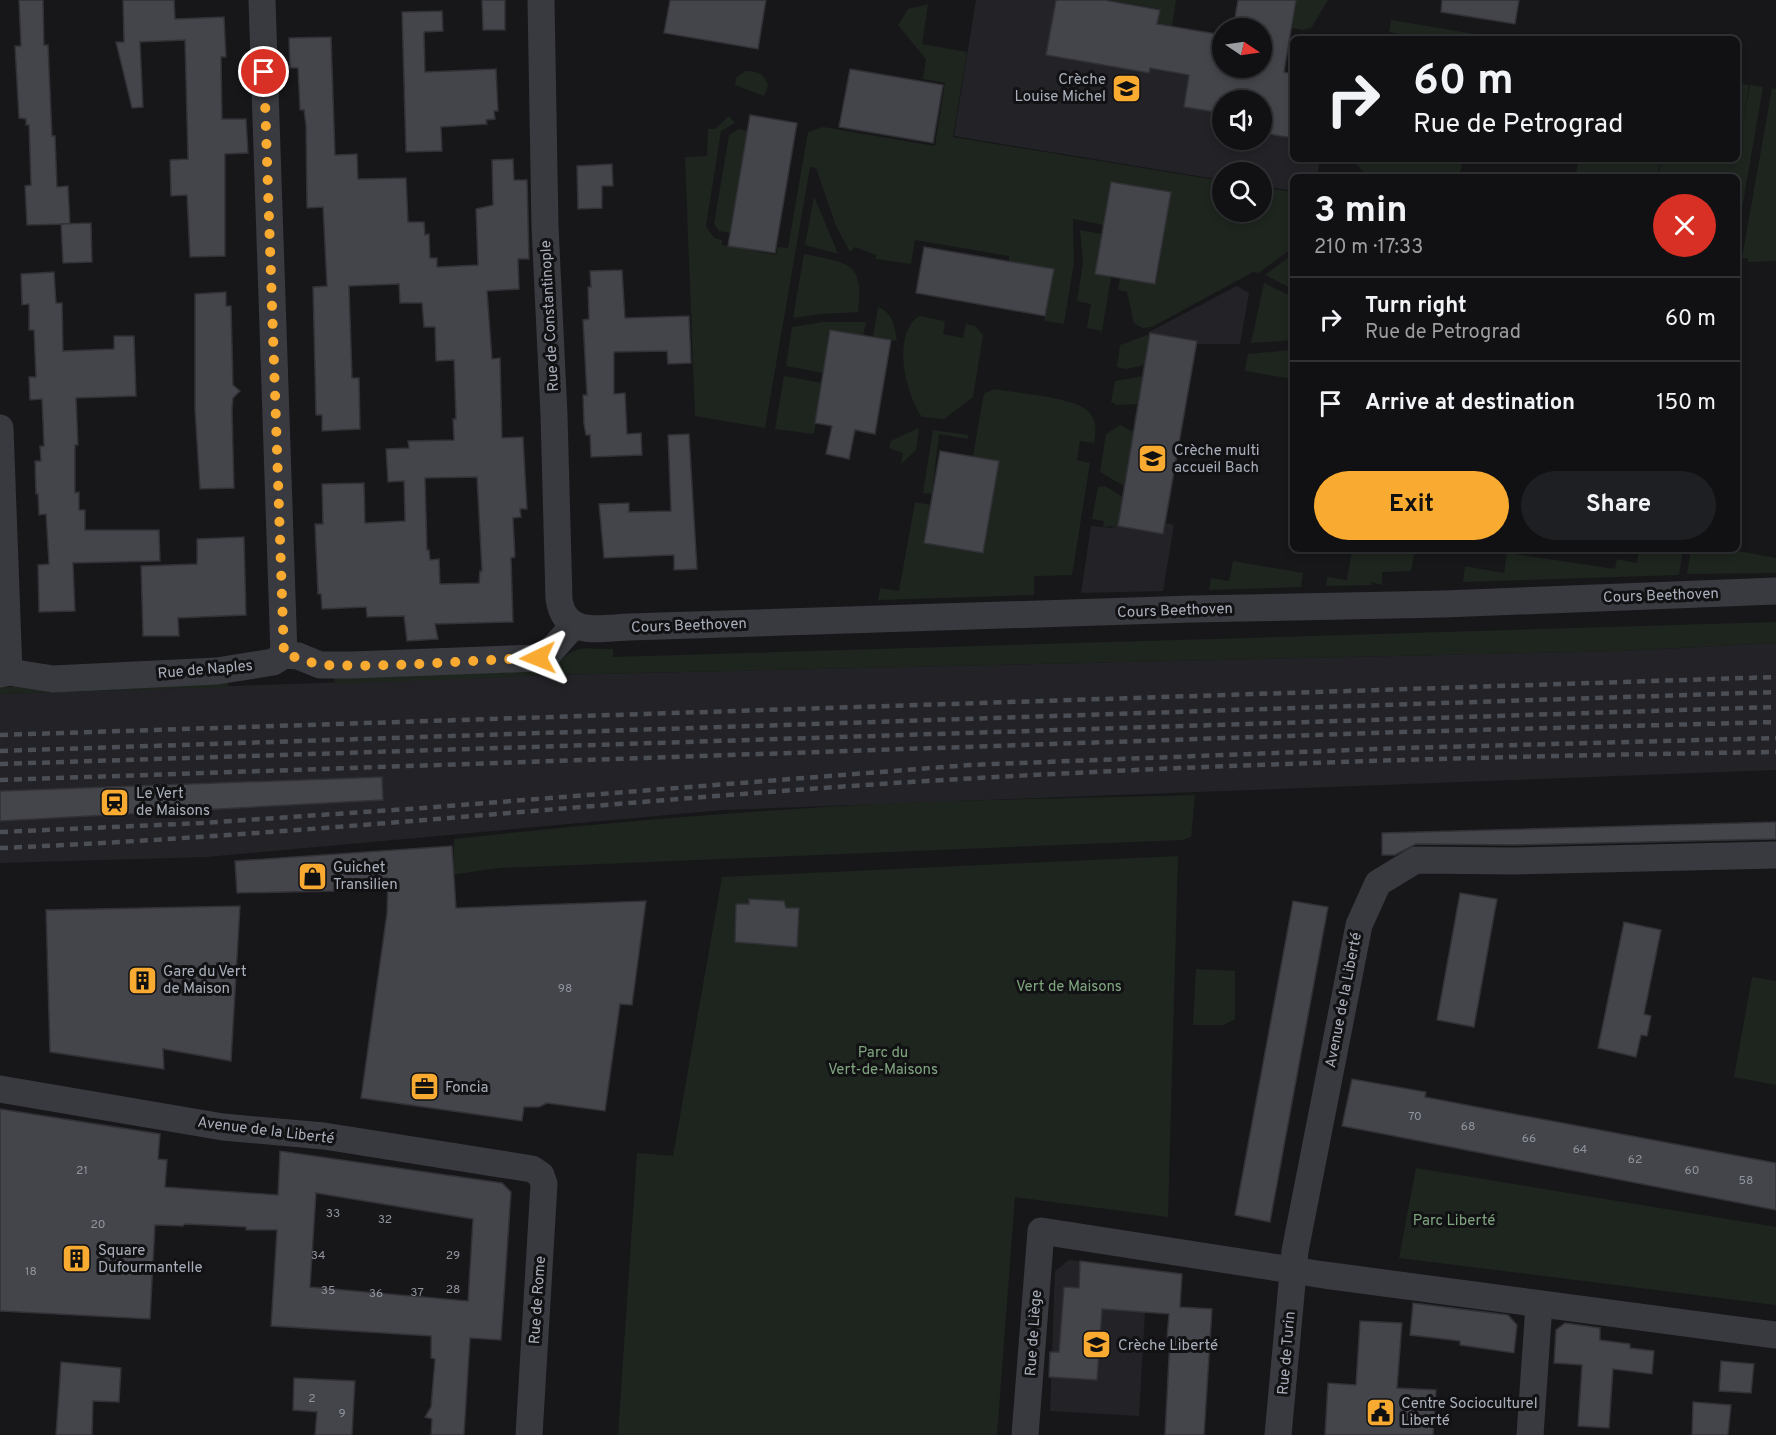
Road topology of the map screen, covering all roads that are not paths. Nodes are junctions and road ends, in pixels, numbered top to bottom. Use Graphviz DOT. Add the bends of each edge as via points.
graph roads {
  1 [pos="262,0"];
  2 [pos="541,0"];
  3 [pos="0,428"];
  4 [pos="1776,591"];
  5 [pos="574,625"];
  6 [pos="284,655"];
  7 [pos="5,673"];
  8 [pos="1776,855"];
  9 [pos="0,1089"];
  10 [pos="532,1169"];
  11 [pos="1293,1271"];
  12 [pos="1539,1305"];
  13 [pos="1776,1335"];
  14 [pos="529,1435"];
  15 [pos="1025,1435"];
  16 [pos="1278,1435"];
  17 [pos="1530,1435"];
  1 -- 6 [label="street"];
  2 -- 5 [label="street, Rue de Constantinople" via="558,599 566,619"];
  3 -- 7 [label="street"];
  4 -- 5 [label="street, Cours Beethoven" via="600,628"];
  5 -- 6 [label="street" via="549,653 538,658 320,665"];
  6 -- 7 [label="street, Rue de Naples" via="273,662 217,671 53,679"];
  8 -- 11 [label="street, Avenue de la Liberté" via="1416,860 1378,883 1359,925 1303,1201"];
  9 -- 10 [label="street, Avenue de la Liberté" via="223,1126 324,1136"];
  10 -- 14 [label="street, Rue de Rome" via="541,1175 544,1184"];
  11 -- 12 [label="street"];
  11 -- 15 [label="street, Rue de Liège" via="1041,1231"];
  11 -- 16 [label="street, Rue de Turin"];
  12 -- 13 [label="street"];
  12 -- 17 [label="street"];
}
